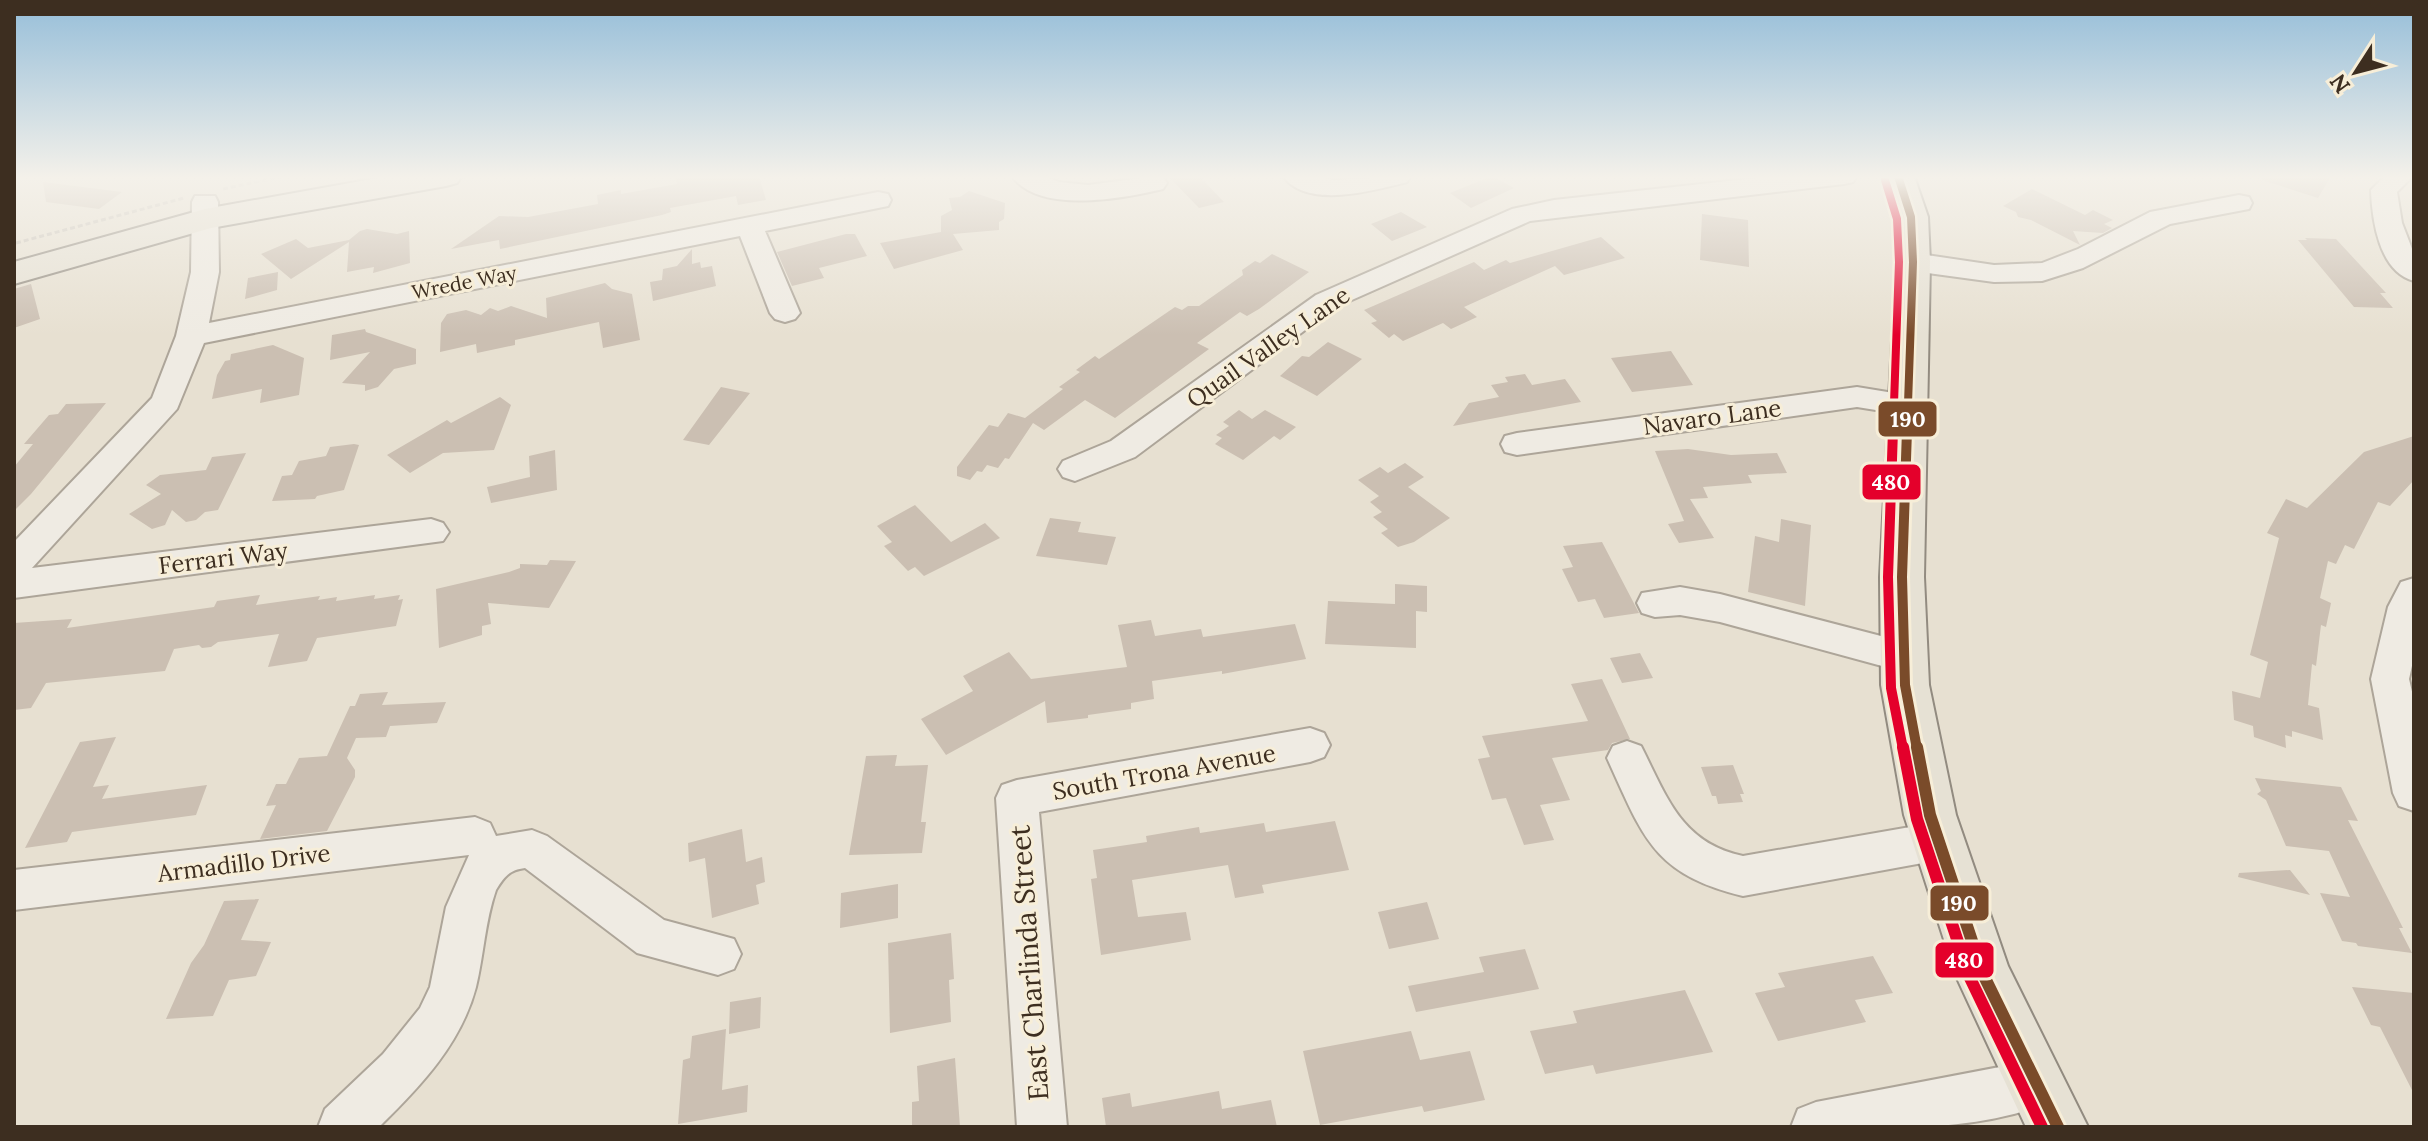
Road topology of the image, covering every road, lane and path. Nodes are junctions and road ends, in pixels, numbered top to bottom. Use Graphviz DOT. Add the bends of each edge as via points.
graph roads {
  1 [pos="113,229"];
  2 [pos="113,229"];
  3 [pos="205,229"];
  4 [pos="728,229"];
  5 [pos="751,229"];
  6 [pos="1490,229"];
  7 [pos="1912,229"];
  8 [pos="2139,229"];
  9 [pos="2388,229"];
  10 [pos="15,258"];
  11 [pos="1913,262"];
  12 [pos="2414,272"];
  13 [pos="785,313"];
  14 [pos="191,336"];
  15 [pos="1907,404"];
  16 [pos="1517,444"];
  17 [pos="1075,469"];
  18 [pos="431,532"];
  19 [pos="14,565"];
  20 [pos="14,584"];
  21 [pos="2414,592"];
  22 [pos="1655,603"];
  23 [pos="1904,657"];
  24 [pos="1310,745"];
  25 [pos="1627,758"];
  26 [pos="2414,793"];
  27 [pos="1017,798"];
  28 [pos="475,836"];
  29 [pos="1939,841"];
  30 [pos="14,890"];
  31 [pos="718,954"];
  32 [pos="2047,1106"];
  33 [pos="343,1127"];
  34 [pos="1042,1127"];
  35 [pos="1816,1127"];
  1 -- 10 [label="main road"];
  2 -- 10 [label="path"];
  3 -- 14 [label="street" via="205,272"];
  4 -- 14 [label="street, Wrede Way"];
  5 -- 13 [label="street"];
  6 -- 17 [label="street, Quail Valley Lane" via="1326,301 1123,449"];
  7 -- 11 [label="main road"];
  8 -- 11 [label="street" via="2067,265 2041,272 2009,274"];
  9 -- 12 [label="street"];
  11 -- 15 [label="main road"];
  14 -- 19 [label="street" via="166,402"];
  15 -- 16 [label="street, Navaro Lane" via="1857,397"];
  15 -- 23 [label="main road"];
  18 -- 20 [label="street, Ferrari Way"];
  21 -- 26 [label="street" via="2390,679"];
  22 -- 23 [label="street" via="1720,608"];
  23 -- 29 [label="main road" via="1905,685"];
  24 -- 27 [label="street, South Trona Avenue"];
  25 -- 29 [label="street" via="1666,838 1710,867 1743,876"];
  27 -- 34 [label="street, East Charlinda Street"];
  28 -- 30 [label="street, Armadillo Drive"];
  29 -- 32 [label="main road" via="1983,974"];
  31 -- 33 [label="street" via="653,938 532,849 515,846 497,854 472,889 447,1006 425,1042"];
  32 -- 35 [label="street"];
}
